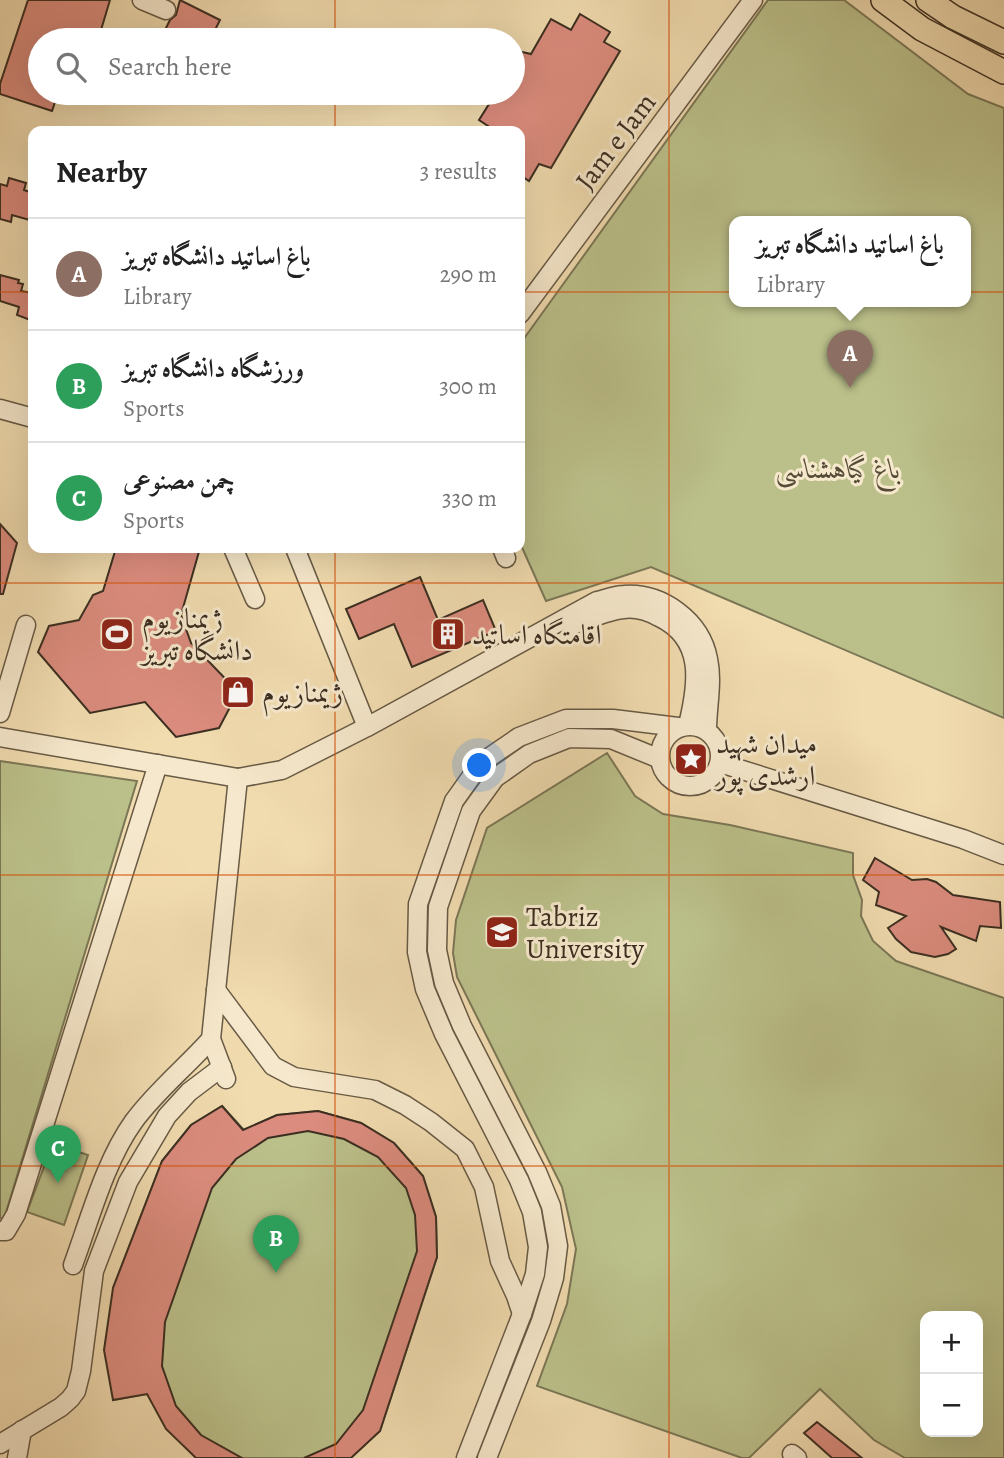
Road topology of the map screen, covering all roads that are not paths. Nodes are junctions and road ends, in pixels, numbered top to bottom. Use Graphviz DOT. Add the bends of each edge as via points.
graph roads {
  1 [pos="142,0"];
  2 [pos="752,0"];
  3 [pos="883,0"];
  4 [pos="928,0"];
  5 [pos="166,10"];
  6 [pos="1004,42"];
  7 [pos="1004,72"];
  8 [pos="525,307"];
  9 [pos="0,409"];
  10 [pos="28,417"];
  11 [pos="235,553"];
  12 [pos="297,553"];
  13 [pos="255,599"];
  14 [pos="26,625"];
  15 [pos="516,645"];
  16 [pos="0,713"];
  17 [pos="683,726"];
  18 [pos="367,727"];
  19 [pos="707,730"];
  20 [pos="0,737"];
  21 [pos="660,759"];
  22 [pos="720,763"];
  23 [pos="158,764"];
  24 [pos="238,778"];
  25 [pos="1004,855"];
  26 [pos="216,990"];
  27 [pos="211,1039"];
  28 [pos="0,1231"];
  29 [pos="73,1265"];
  30 [pos="522,1314"];
  31 [pos="22,1430"];
  32 [pos="0,1444"];
  33 [pos="17,1458"];
  34 [pos="466,1458"];
  35 [pos="487,1458"];
  1 -- 5 [label="street"];
  2 -- 8 [label="street, Jam e Jam"];
  3 -- 7 [label="main road" via="922,29"];
  4 -- 6 [label="main road"];
  9 -- 10 [label="street"];
  11 -- 13 [label="street"];
  12 -- 18 [label="street"];
  14 -- 16 [label="street"];
  15 -- 17 [label="street" via="624,608 645,610 669,621 686,638 695,660 696,677"];
  15 -- 18 [label="street"];
  15 -- 19 [label="street" via="597,601 648,596 677,610 698,631 710,677"];
  17 -- 19 [label="street"];
  17 -- 21 [label="street" via="663,741"];
  17 -- 30 [label="street" via="566,719 519,737 481,764 454,801 418,904 417,952 425,989 532,1212 538,1247"];
  18 -- 24 [label="street" via="282,770"];
  19 -- 22 [label="street" via="719,744"];
  20 -- 23 [label="street"];
  21 -- 22 [label="street" via="668,776 693,786 710,779"];
  21 -- 35 [label="street" via="611,739 569,738 529,754 495,778 471,811 438,907 437,950 444,983 537,1172 551,1206 558,1246 541,1321"];
  22 -- 25 [label="street"];
  23 -- 24 [label="street"];
  23 -- 28 [label="street" via="16,1214 6,1231"];
  24 -- 26 [label="street"];
  26 -- 27 [label="street"];
  26 -- 30 [label="street" via="273,1066 294,1077 374,1090 405,1105 465,1149 484,1187 500,1261"];
  27 -- 29 [label="street" via="170,1079 122,1140"];
  27 -- 31 [label="street" via="224,1073 189,1093 167,1116 128,1182 94,1271 76,1391 61,1407"];
  30 -- 34 [label="street"];
  31 -- 32 [label="street"];
  31 -- 33 [label="street"];
}
